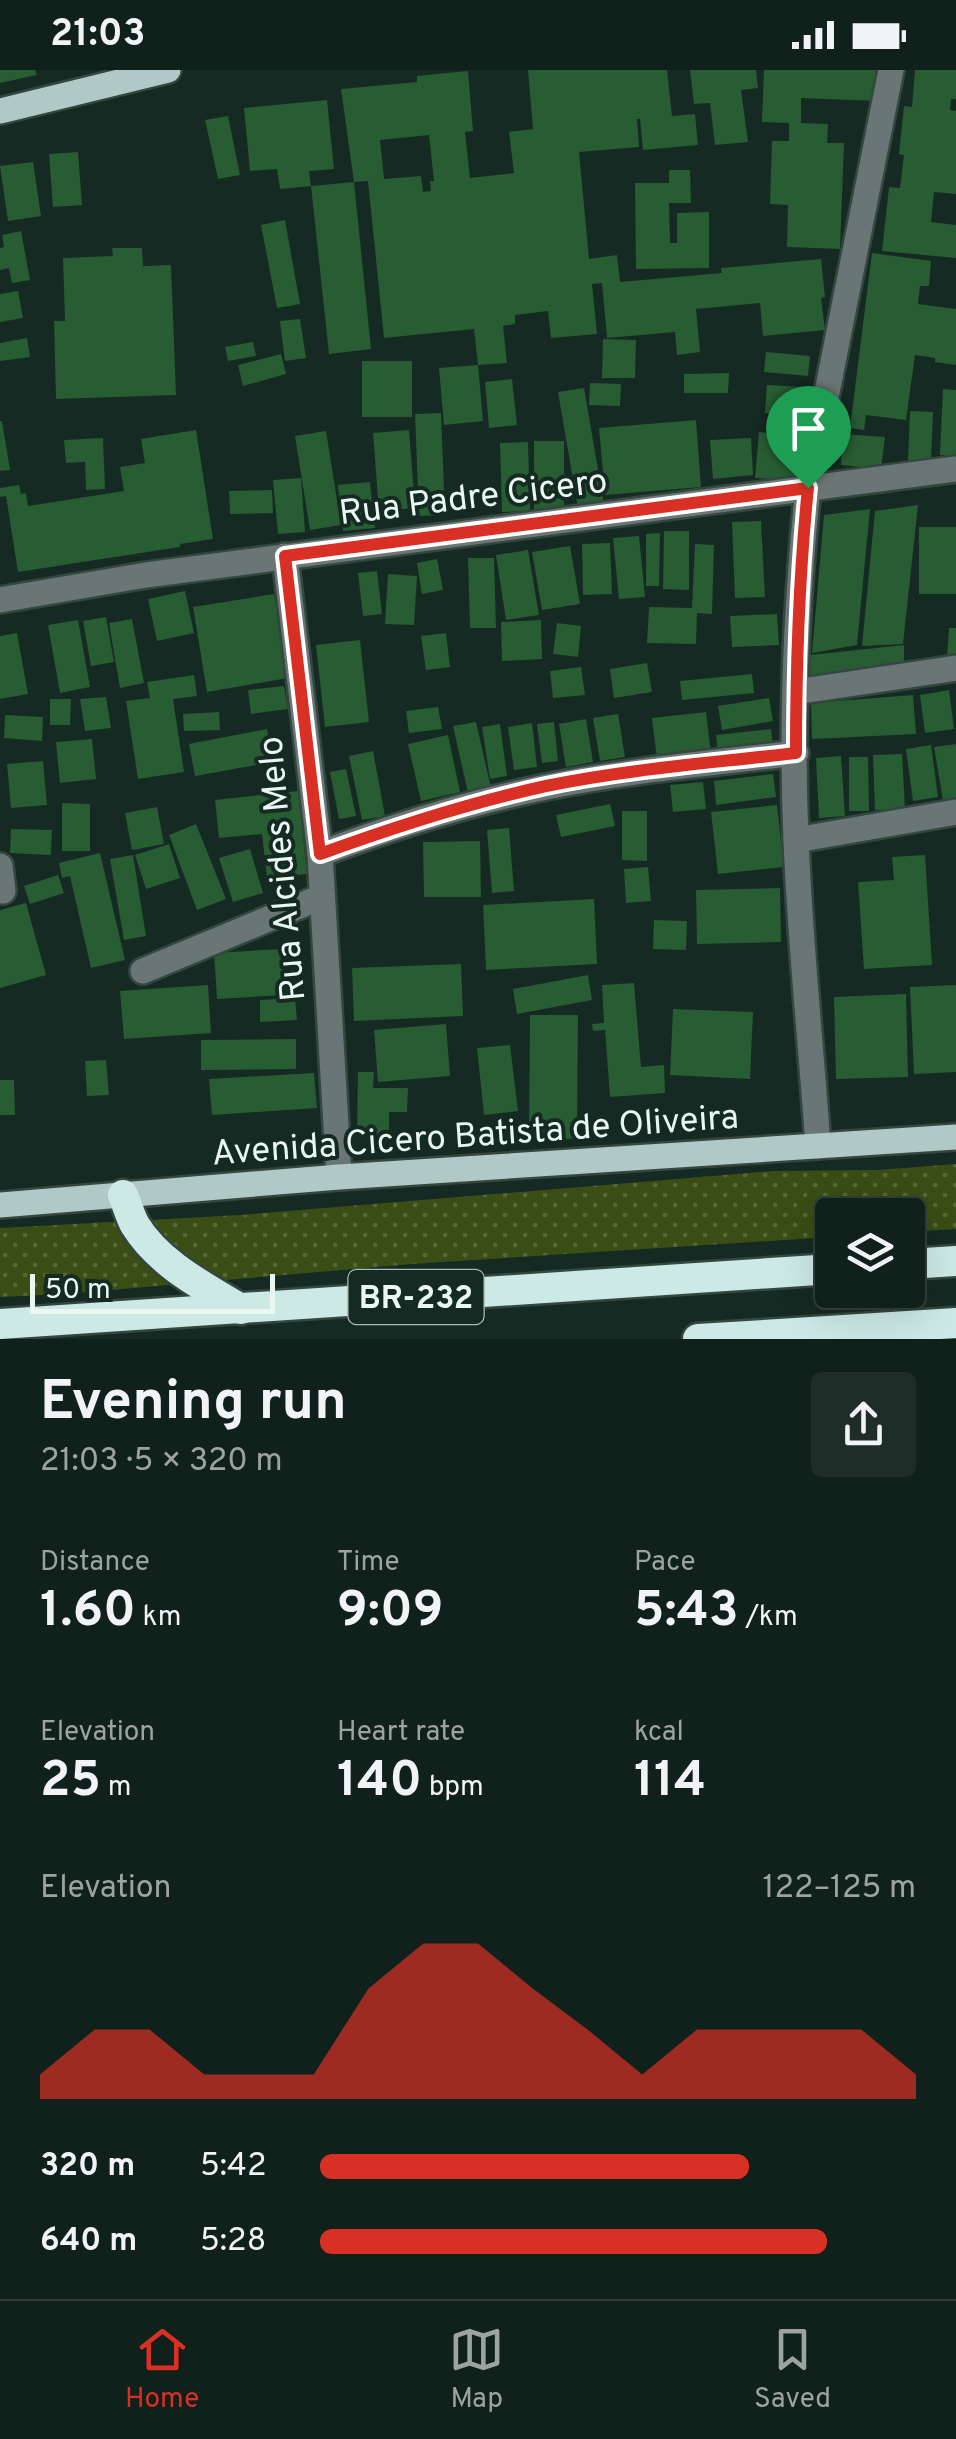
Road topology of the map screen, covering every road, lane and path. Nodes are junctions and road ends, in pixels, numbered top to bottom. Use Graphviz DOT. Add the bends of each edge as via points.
graph roads {
  1 [pos="168,70"];
  2 [pos="892,70"];
  3 [pos="0,111"];
  4 [pos="956,469"];
  5 [pos="808,488"];
  6 [pos="285,556"];
  7 [pos="0,600"];
  8 [pos="956,668"];
  9 [pos="796,692"];
  10 [pos="796,753"];
  11 [pos="956,812"];
  12 [pos="796,840"];
  13 [pos="320,854"];
  14 [pos="321,898"];
  15 [pos="143,970"];
  16 [pos="956,1137"];
  17 [pos="818,1146"];
  18 [pos="339,1177"];
  19 [pos="123,1195"];
  20 [pos="0,1205"];
  21 [pos="956,1261"];
  22 [pos="925,1263"];
  23 [pos="815,1270"];
  24 [pos="241,1309"];
  25 [pos="956,1323"];
  26 [pos="0,1324"];
  27 [pos="698,1339"];
  1 -- 3 [label="main road"];
  2 -- 5 [label="street"];
  4 -- 5 [label="street, Rua Padre Cicero"];
  5 -- 6 [label="street, Rua Padre Cicero"];
  5 -- 9 [label="street"];
  6 -- 7 [label="street, Rua Padre Cicero"];
  6 -- 13 [label="street, Rua Alcides Melo"];
  8 -- 9 [label="street"];
  9 -- 10 [label="street"];
  10 -- 12 [label="street"];
  10 -- 13 [label="street" via="547,786 405,822"];
  11 -- 12 [label="street"];
  12 -- 17 [label="street"];
  13 -- 14 [label="street, Rua Alcides Melo"];
  14 -- 15 [label="street"];
  14 -- 18 [label="street, Rua Alcides Melo"];
  16 -- 17 [label="main road, Avenida Cicero Batista de Oliveira"];
  17 -- 18 [label="main road, Avenida Cicero Batista de Oliveira"];
  18 -- 19 [label="main road, Avenida Cicero Batista de Oliveira"];
  19 -- 20 [label="main road, Avenida Cicero Batista de Oliveira"];
  19 -- 24 [label="highway" via="154,1250"];
  21 -- 22 [label="highway"];
  23 -- 24 [label="highway, BR-232"];
  24 -- 26 [label="highway, BR-232"];
  25 -- 27 [label="highway"];
}
